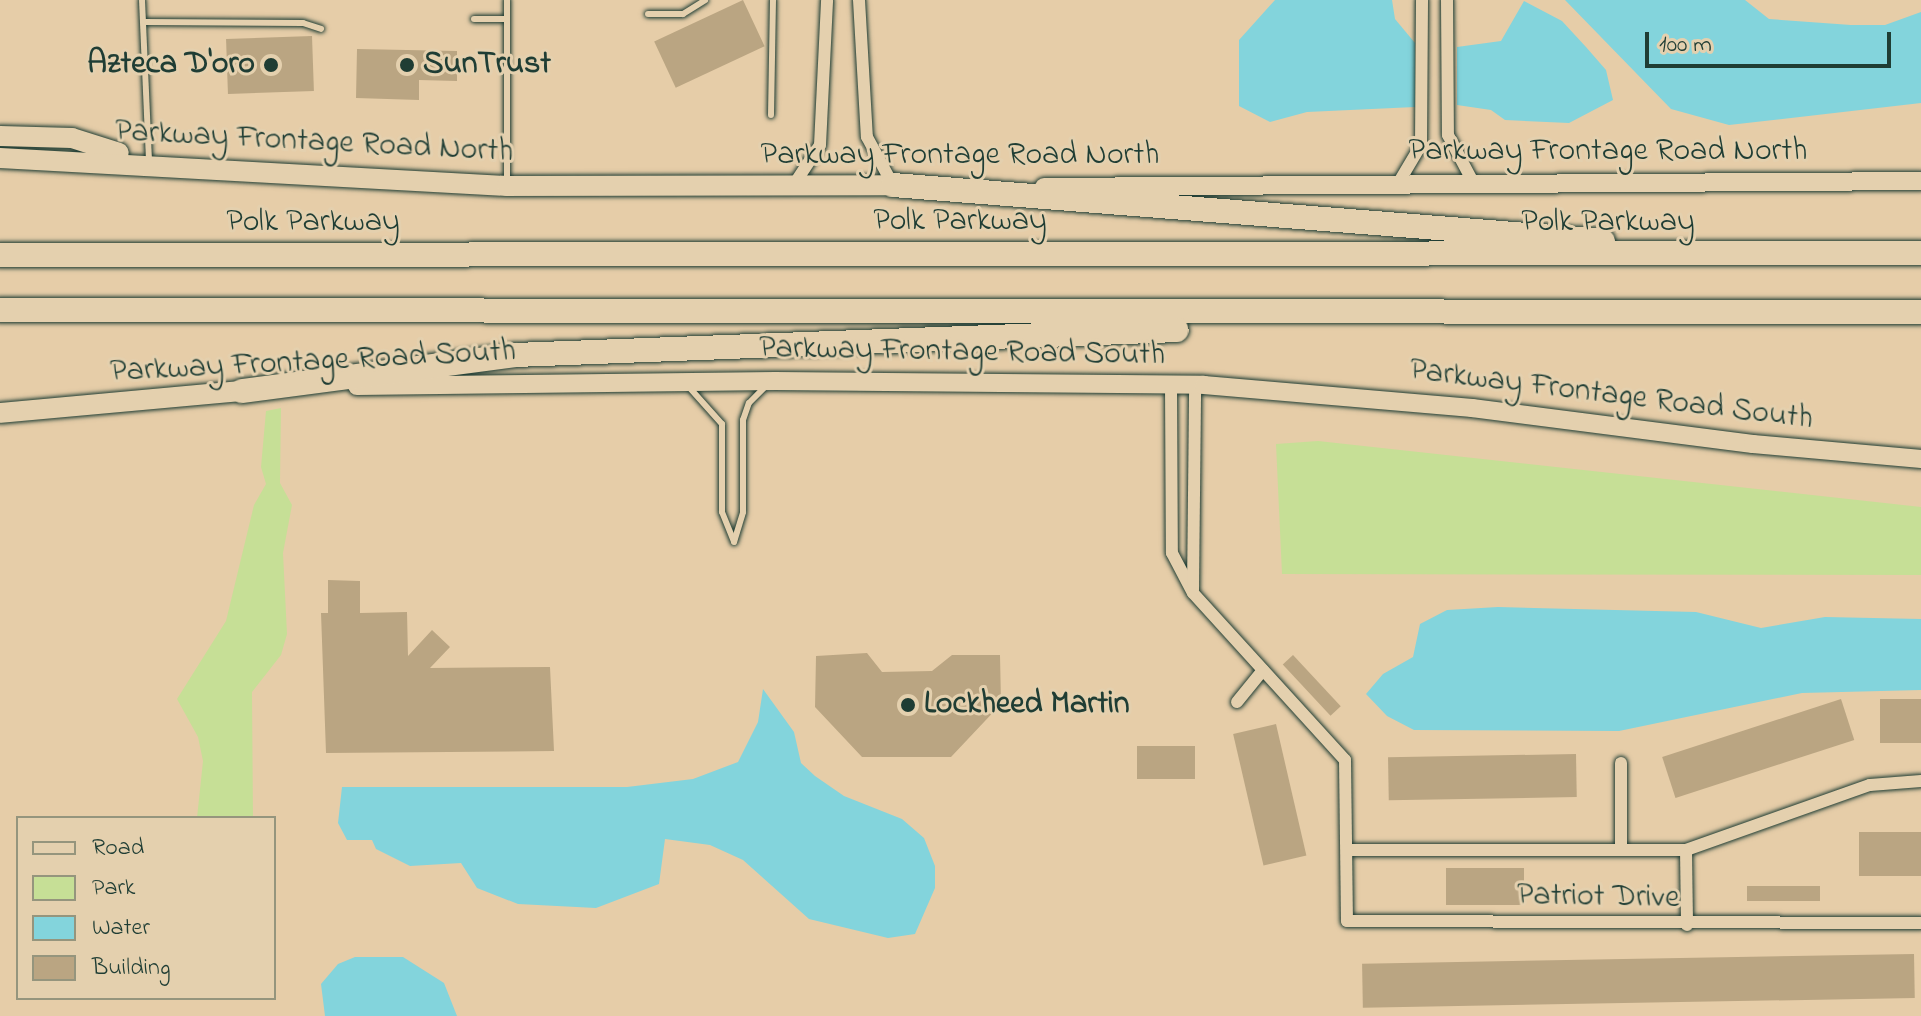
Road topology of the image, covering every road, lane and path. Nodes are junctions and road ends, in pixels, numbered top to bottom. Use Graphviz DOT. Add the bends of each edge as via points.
graph roads {
  1 [pos="142,0"];
  2 [pos="507,0"];
  3 [pos="705,0"];
  4 [pos="773,0"];
  5 [pos="827,0"];
  6 [pos="859,0"];
  7 [pos="1422,0"];
  8 [pos="1447,0"];
  9 [pos="648,14"];
  10 [pos="474,19"];
  11 [pos="507,19"];
  12 [pos="144,22"];
  13 [pos="321,29"];
  14 [pos="771,115"];
  15 [pos="0,136"];
  16 [pos="0,158"];
  17 [pos="149,163"];
  18 [pos="1921,181"];
  19 [pos="1399,182"];
  20 [pos="1473,182"];
  21 [pos="893,185"];
  22 [pos="507,186"];
  23 [pos="793,186"];
  24 [pos="1921,253"];
  25 [pos="0,255"];
  26 [pos="1740,255"];
  27 [pos="0,310"];
  28 [pos="1921,312"];
  29 [pos="1462,315"];
  30 [pos="775,381"];
  31 [pos="683,382"];
  32 [pos="1171,385"];
  33 [pos="1195,385"];
  34 [pos="242,391"];
  35 [pos="0,413"];
  36 [pos="1921,459"];
  37 [pos="1193,593"];
  38 [pos="1263,670"];
  39 [pos="1237,702"];
  40 [pos="1621,763"];
  41 [pos="1921,781"];
  42 [pos="1347,850"];
  43 [pos="1621,850"];
  44 [pos="1686,850"];
  45 [pos="1921,923"];
  46 [pos="1687,925"];
  1 -- 12 [label="lane"];
  2 -- 11 [label="lane"];
  3 -- 9 [label="lane" via="683,14"];
  4 -- 14 [label="lane"];
  5 -- 23 [label="street" via="820,145"];
  6 -- 21 [label="street" via="867,137"];
  7 -- 19 [label="street" via="1421,145"];
  8 -- 20 [label="street" via="1448,135"];
  10 -- 11 [label="lane"];
  11 -- 22 [label="lane"];
  12 -- 13 [label="lane" via="303,23"];
  12 -- 17 [label="lane"];
  15 -- 17 [label="main road" via="72,138"];
  16 -- 17 [label="main road, Parkway Frontage Road North"];
  17 -- 22 [label="main road, Parkway Frontage Road North"];
  18 -- 20 [label="main road, Parkway Frontage Road North"];
  19 -- 20 [label="main road, Parkway Frontage Road North"];
  19 -- 21 [label="main road, Parkway Frontage Road North"];
  21 -- 23 [label="main road, Parkway Frontage Road North"];
  21 -- 26 [label="highway"];
  22 -- 23 [label="main road, Parkway Frontage Road North"];
  24 -- 26 [label="highway, Polk Parkway"];
  25 -- 26 [label="highway, Polk Parkway"];
  27 -- 29 [label="highway"];
  28 -- 29 [label="highway"];
  29 -- 34 [label="highway" via="1302,326 515,355"];
  30 -- 31 [label="main road, Parkway Frontage Road South"];
  30 -- 31 [label="lane" via="749,403 743,420 743,512 734,542 722,512 722,424"];
  30 -- 32 [label="main road, Parkway Frontage Road South"];
  31 -- 34 [label="main road, Parkway Frontage Road South"];
  32 -- 33 [label="main road, Parkway Frontage Road South"];
  32 -- 37 [label="street, Patriot Drive" via="1172,553"];
  33 -- 36 [label="main road, Parkway Frontage Road South" via="1457,407 1767,446"];
  33 -- 37 [label="street"];
  34 -- 35 [label="main road, Parkway Frontage Road South"];
  37 -- 38 [label="street, Patriot Drive"];
  38 -- 39 [label="street"];
  38 -- 42 [label="street, Patriot Drive" via="1345,760"];
  40 -- 43 [label="street"];
  41 -- 44 [label="street, Patriot Drive" via="1870,785"];
  42 -- 43 [label="street, Patriot Drive"];
  42 -- 46 [label="street, Patriot Drive" via="1347,921"];
  43 -- 44 [label="street, Patriot Drive"];
  44 -- 46 [label="street"];
  45 -- 46 [label="street, Patriot Drive"];
}
